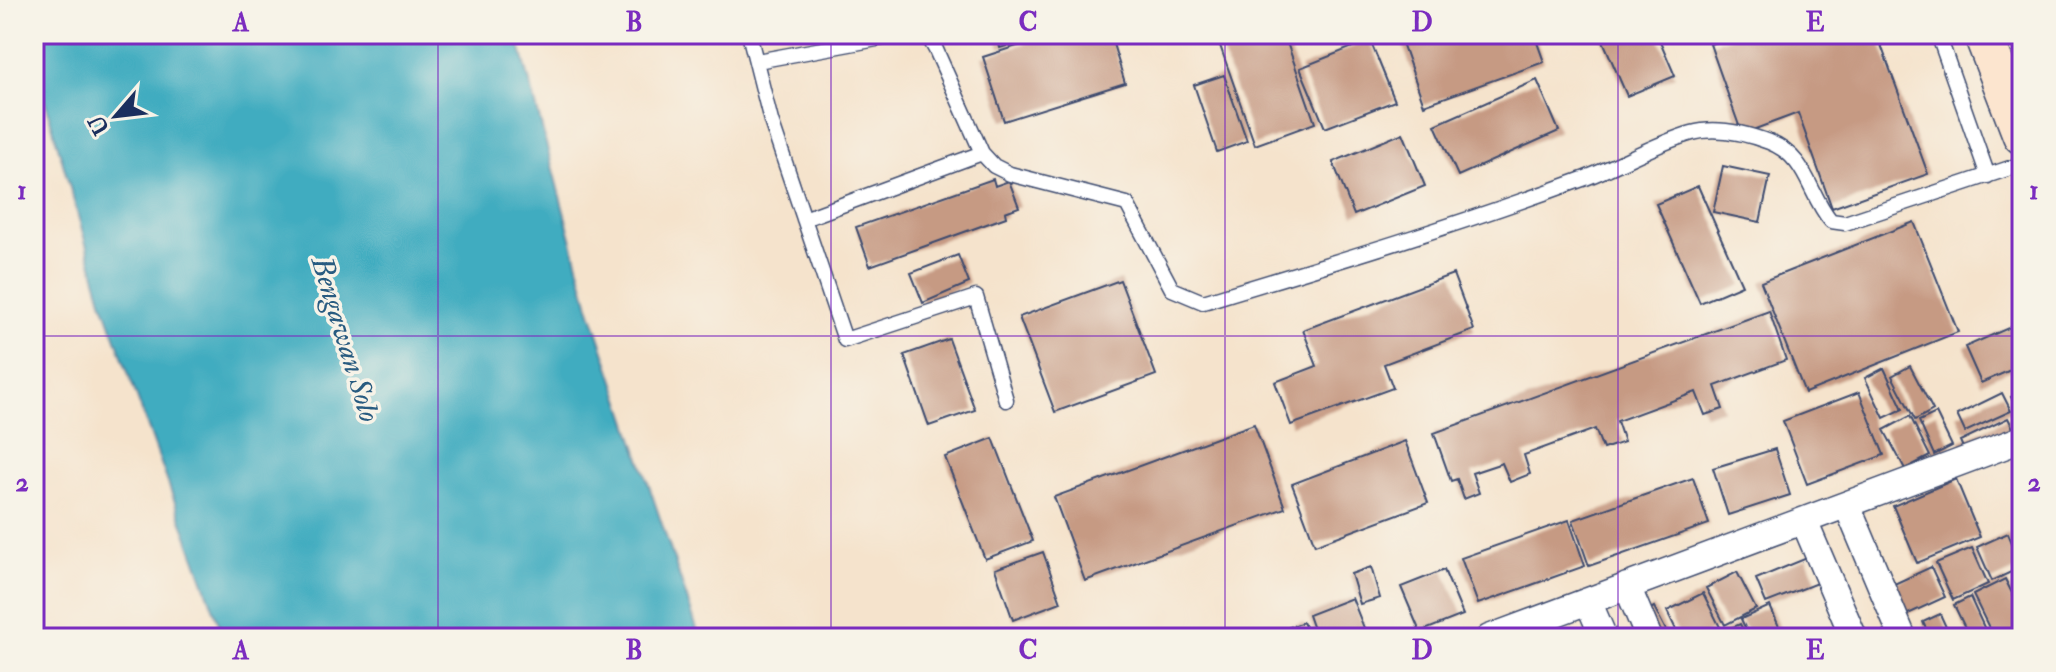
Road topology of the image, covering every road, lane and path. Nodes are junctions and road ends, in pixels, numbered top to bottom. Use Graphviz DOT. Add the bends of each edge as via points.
graph roads {
  1 [pos="749,34"];
  2 [pos="904,34"];
  3 [pos="920,34"];
  4 [pos="1938,34"];
  5 [pos="1983,34"];
  6 [pos="888,36"];
  7 [pos="757,61"];
  8 [pos="2022,135"];
  9 [pos="982,153"];
  10 [pos="2022,164"];
  11 [pos="1988,176"];
  12 [pos="804,219"];
  13 [pos="1006,400"];
  14 [pos="2022,439"];
  15 [pos="1847,505"];
  16 [pos="1804,521"];
  17 [pos="1627,586"];
  18 [pos="1588,601"];
  19 [pos="1489,638"];
  20 [pos="1604,638"];
  21 [pos="1649,638"];
  22 [pos="1854,638"];
  23 [pos="1903,638"];
  1 -- 7 [label="lane"];
  2 -- 6 [label="lane"];
  3 -- 9 [label="lane" via="936,50"];
  4 -- 11 [label="lane"];
  5 -- 8 [label="main road"];
  6 -- 7 [label="lane"];
  7 -- 12 [label="lane"];
  9 -- 11 [label="lane" via="1010,174 1127,204 1172,289 1203,302 1581,180 1692,133 1718,129 1788,153 1808,177 1819,207 1831,221 1845,223"];
  9 -- 12 [label="lane"];
  10 -- 11 [label="lane"];
  12 -- 13 [label="lane" via="845,340 976,297"];
  14 -- 15 [label="street"];
  15 -- 16 [label="street"];
  15 -- 23 [label="street"];
  16 -- 17 [label="street"];
  16 -- 22 [label="street"];
  17 -- 18 [label="street"];
  17 -- 21 [label="street"];
  18 -- 19 [label="street"];
  18 -- 20 [label="street"];
}
